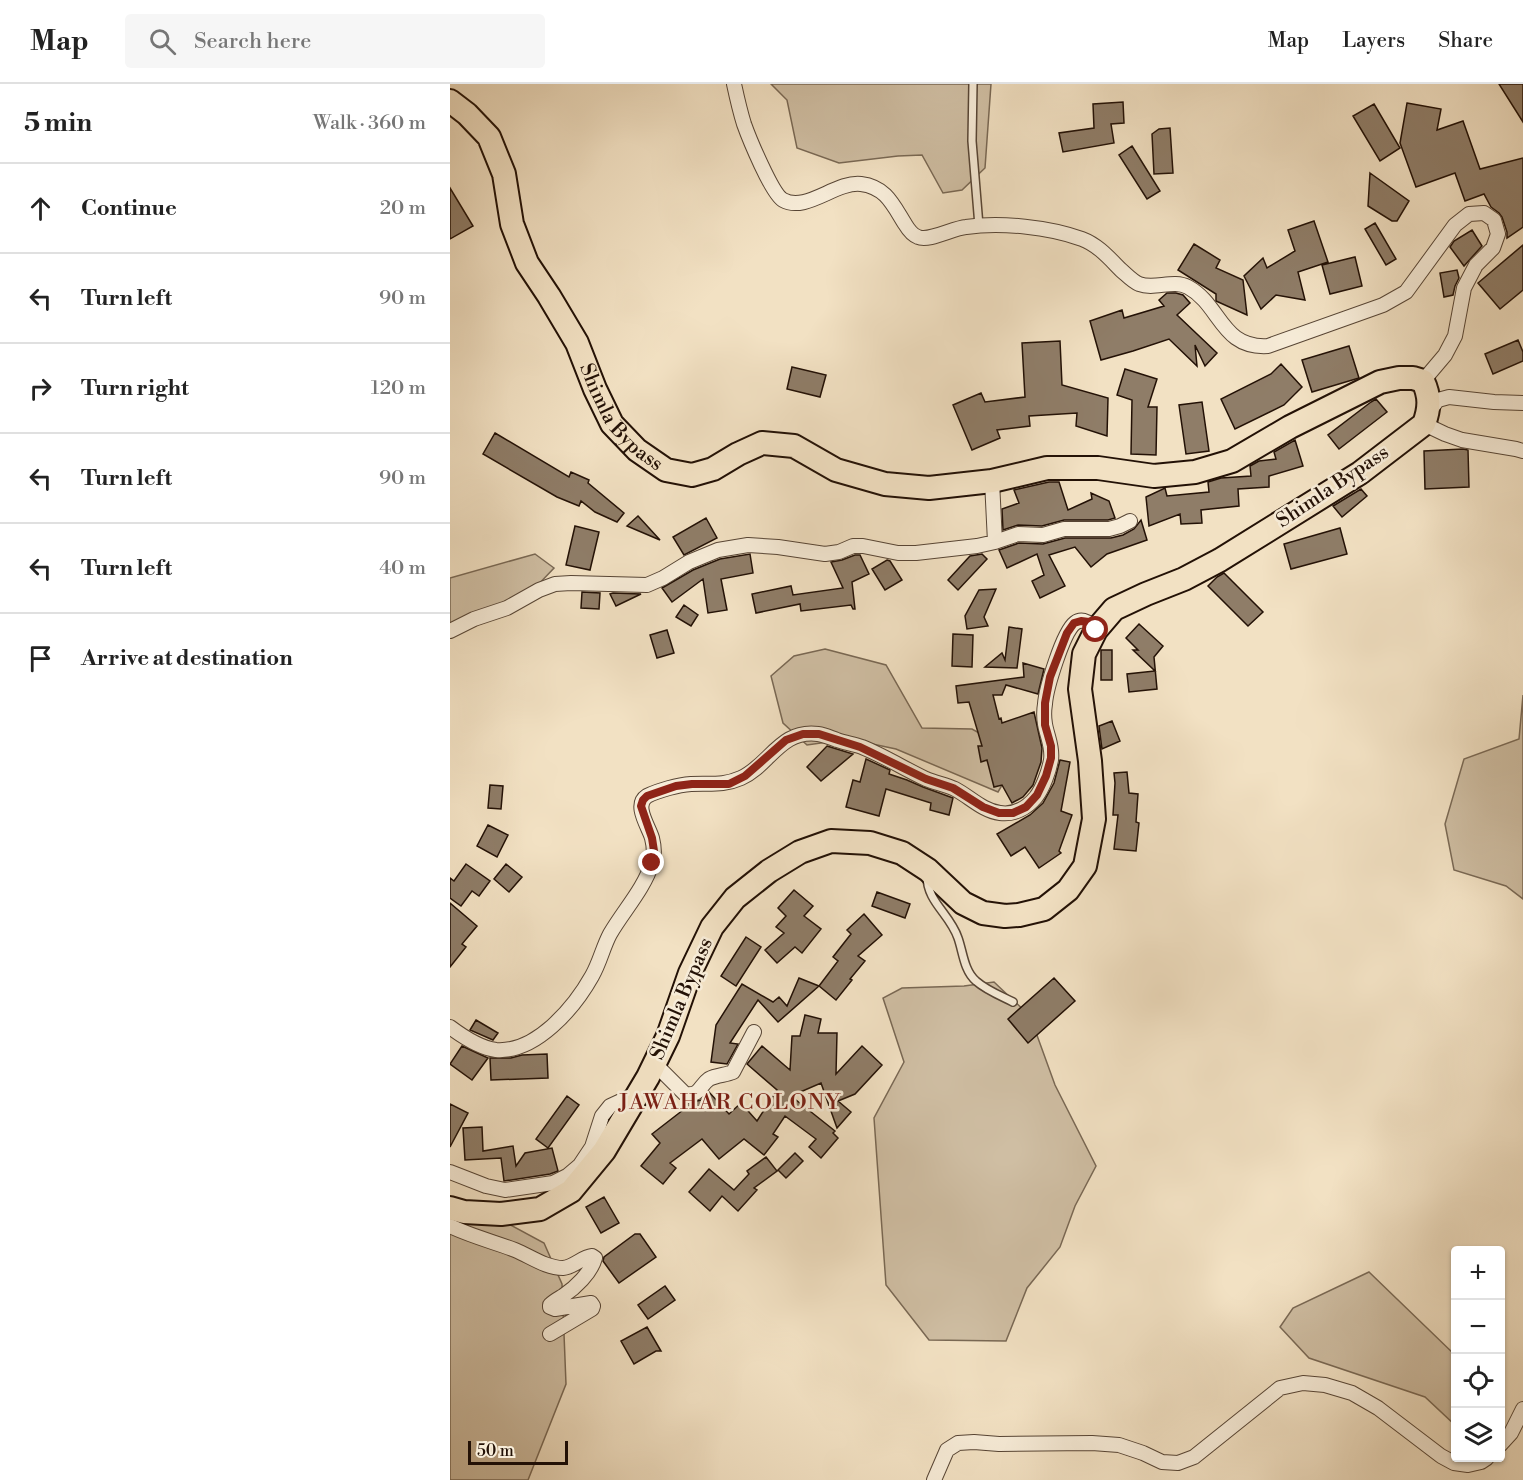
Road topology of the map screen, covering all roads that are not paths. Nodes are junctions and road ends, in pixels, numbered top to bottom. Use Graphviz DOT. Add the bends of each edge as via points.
graph roads {
  1 [pos="734,84"];
  2 [pos="973,84"];
  3 [pos="450,101"];
  4 [pos="979,226"];
  5 [pos="1423,381"];
  6 [pos="1523,403"];
  7 [pos="1426,417"];
  8 [pos="1523,451"];
  9 [pos="992,481"];
  10 [pos="1130,521"];
  11 [pos="995,542"];
  12 [pos="1096,630"];
  13 [pos="450,631"];
  14 [pos="927,870"];
  15 [pos="1013,1002"];
  16 [pos="450,1027"];
  17 [pos="754,1032"];
  18 [pos="655,1064"];
  19 [pos="638,1093"];
  20 [pos="450,1172"];
  21 [pos="450,1208"];
  22 [pos="450,1226"];
  23 [pos="550,1334"];
  24 [pos="1523,1409"];
  25 [pos="1505,1440"];
  26 [pos="1451,1461"];
  27 [pos="1452,1462"];
  28 [pos="1481,1462"];
  29 [pos="934,1480"];
  1 -- 4 [label="street" via="745,125 774,190 783,200 808,201 858,183 882,191 919,238"];
  2 -- 4 [label="lane" via="972,141"];
  3 -- 9 [label="highway, Shimla Bypass" via="489,137 504,174 512,224 526,263 577,343 612,424 637,450 666,470 692,476 762,443 794,446 836,470 885,484 930,488"];
  4 -- 5 [label="street" via="1030,228 1083,240 1098,247 1136,283 1186,286 1233,336 1246,344 1268,346 1383,305 1406,292 1455,225 1469,214 1484,213 1494,220 1498,234 1464,288 1455,336"];
  5 -- 7 [label="highway" via="1428,391"];
  5 -- 9 [label="highway, Shimla Bypass" via="1399,378 1380,382 1232,461 1195,472 1154,476 1098,468 1047,468"];
  6 -- 7 [label="street" via="1449,397 1438,400"];
  7 -- 8 [label="street" via="1445,434 1462,440"];
  7 -- 12 [label="highway, Shimla Bypass" via="1359,473 1220,560 1114,609"];
  9 -- 11 [label="street"];
  10 -- 11 [label="street" via="1108,529 1018,534"];
  11 -- 13 [label="street" via="916,553 853,546 825,554 748,545 718,550 647,585 555,584"];
  12 -- 14 [label="highway, Shimla Bypass" via="1084,654 1080,688 1094,819 1084,866 1068,890 1044,909 1005,916 983,913 963,903"];
  12 -- 16 [label="street" via="1089,622 1081,621 1074,623 1067,633 1050,677 1045,703 1051,758 1037,795 1026,807 1013,813 999,813 860,747 819,734 786,740 745,776 729,784 676,786 643,800 641,806 654,851 652,863 610,933 582,993 544,1033 511,1049 493,1050"];
  14 -- 15 [label="lane" via="928,889 958,936 975,980"];
  14 -- 18 [label="highway, Shimla Bypass" via="902,853 870,843 831,841 800,852 769,871 735,898 712,927"];
  17 -- 18 [label="street" via="733,1072 708,1080 691,1095 685,1094"];
  18 -- 19 [label="highway, Shimla Bypass"];
  19 -- 20 [label="street" via="610,1106 580,1165 553,1183 505,1190"];
  19 -- 21 [label="highway, Shimla Bypass" via="604,1151 571,1191 540,1209 501,1214"];
  22 -- 23 [label="street" via="550,1266 570,1267 588,1256 595,1258 574,1288 550,1305 555,1309 591,1303 592,1309"];
  24 -- 25 [label="street"];
  26 -- 29 [label="street" via="1352,1393 1304,1383 1280,1388 1194,1457 1178,1463 1162,1462 1119,1445 958,1443 947,1450"];
  27 -- 28 [label="street"];
}
